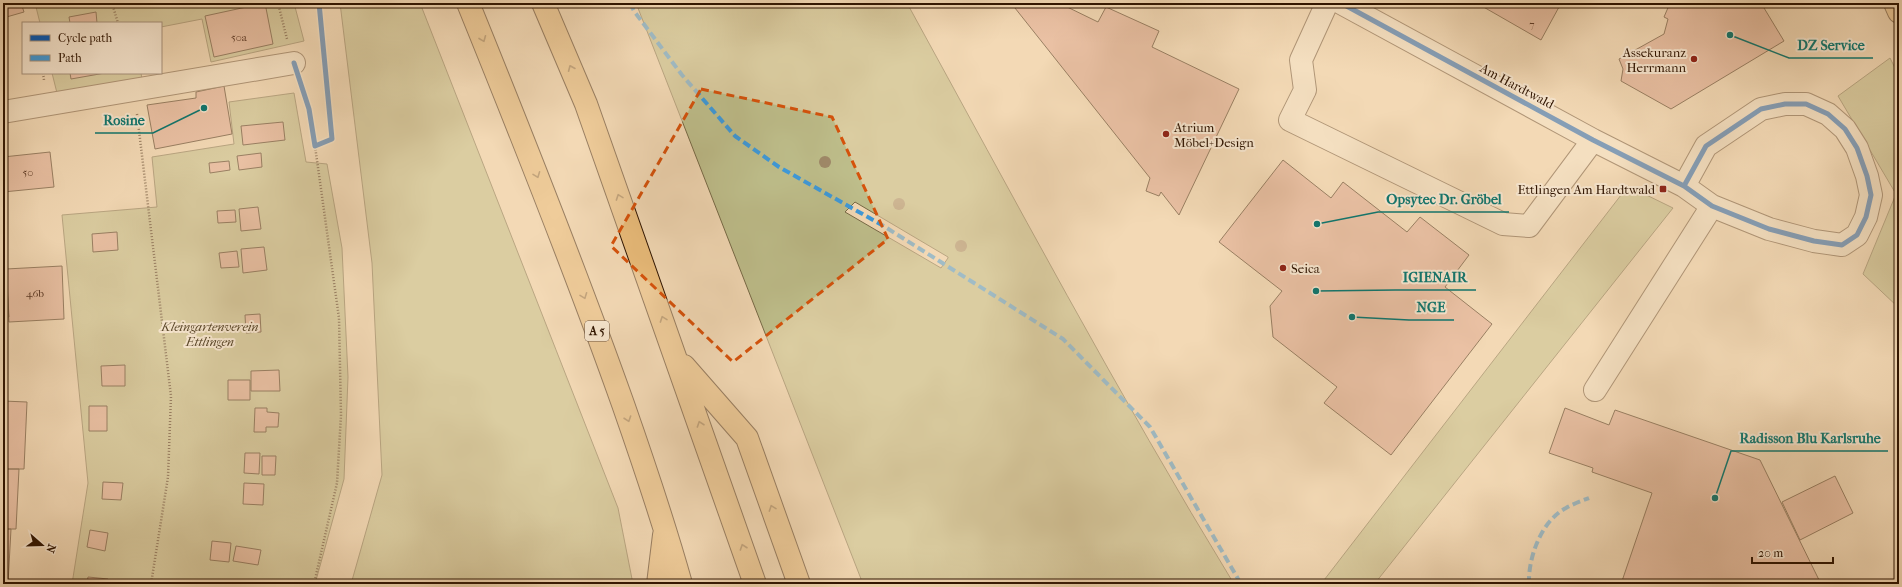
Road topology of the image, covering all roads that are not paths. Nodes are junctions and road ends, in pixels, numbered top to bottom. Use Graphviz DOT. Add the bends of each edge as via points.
graph roads {
  1 [pos="468,3"];
  2 [pos="543,3"];
  3 [pos="1327,3"];
  4 [pos="1341,3"];
  5 [pos="1895,3"];
  6 [pos="1899,12"];
  7 [pos="294,63"];
  8 [pos="3,112"];
  9 [pos="1593,140"];
  10 [pos="1684,186"];
  11 [pos="1712,206"];
  12 [pos="676,356"];
  13 [pos="1595,390"];
  14 [pos="665,526"];
  15 [pos="658,584"];
  16 [pos="681,584"];
  17 [pos="755,584"];
  18 [pos="799,584"];
  1 -- 14 [label="highway, A 5, one-way" via="598,333"];
  12 -- 2 [label="highway, one-way" via="586,104"];
  3 -- 9 [label="street" via="1301,60 1305,90 1290,120 1503,224 1529,226"];
  4 -- 9 [label="street, Am Hardtwald"];
  5 -- 6 [label="highway"];
  7 -- 8 [label="street"];
  9 -- 10 [label="street, Am Hardtwald"];
  10 -- 11 [label="street, Am Hardtwald"];
  10 -- 11 [label="street, Am Hardtwald" via="1706,146 1761,109 1785,104 1806,104 1828,114 1845,129 1857,148 1871,195 1866,217 1857,235 1842,245 1814,241 1769,229"];
  11 -- 13 [label="street"];
  17 -- 12 [label="highway, one-way"];
  18 -- 12 [label="highway, one-way" via="747,438"];
  14 -- 15 [label="highway"];
  14 -- 16 [label="highway, A 5"];
}
